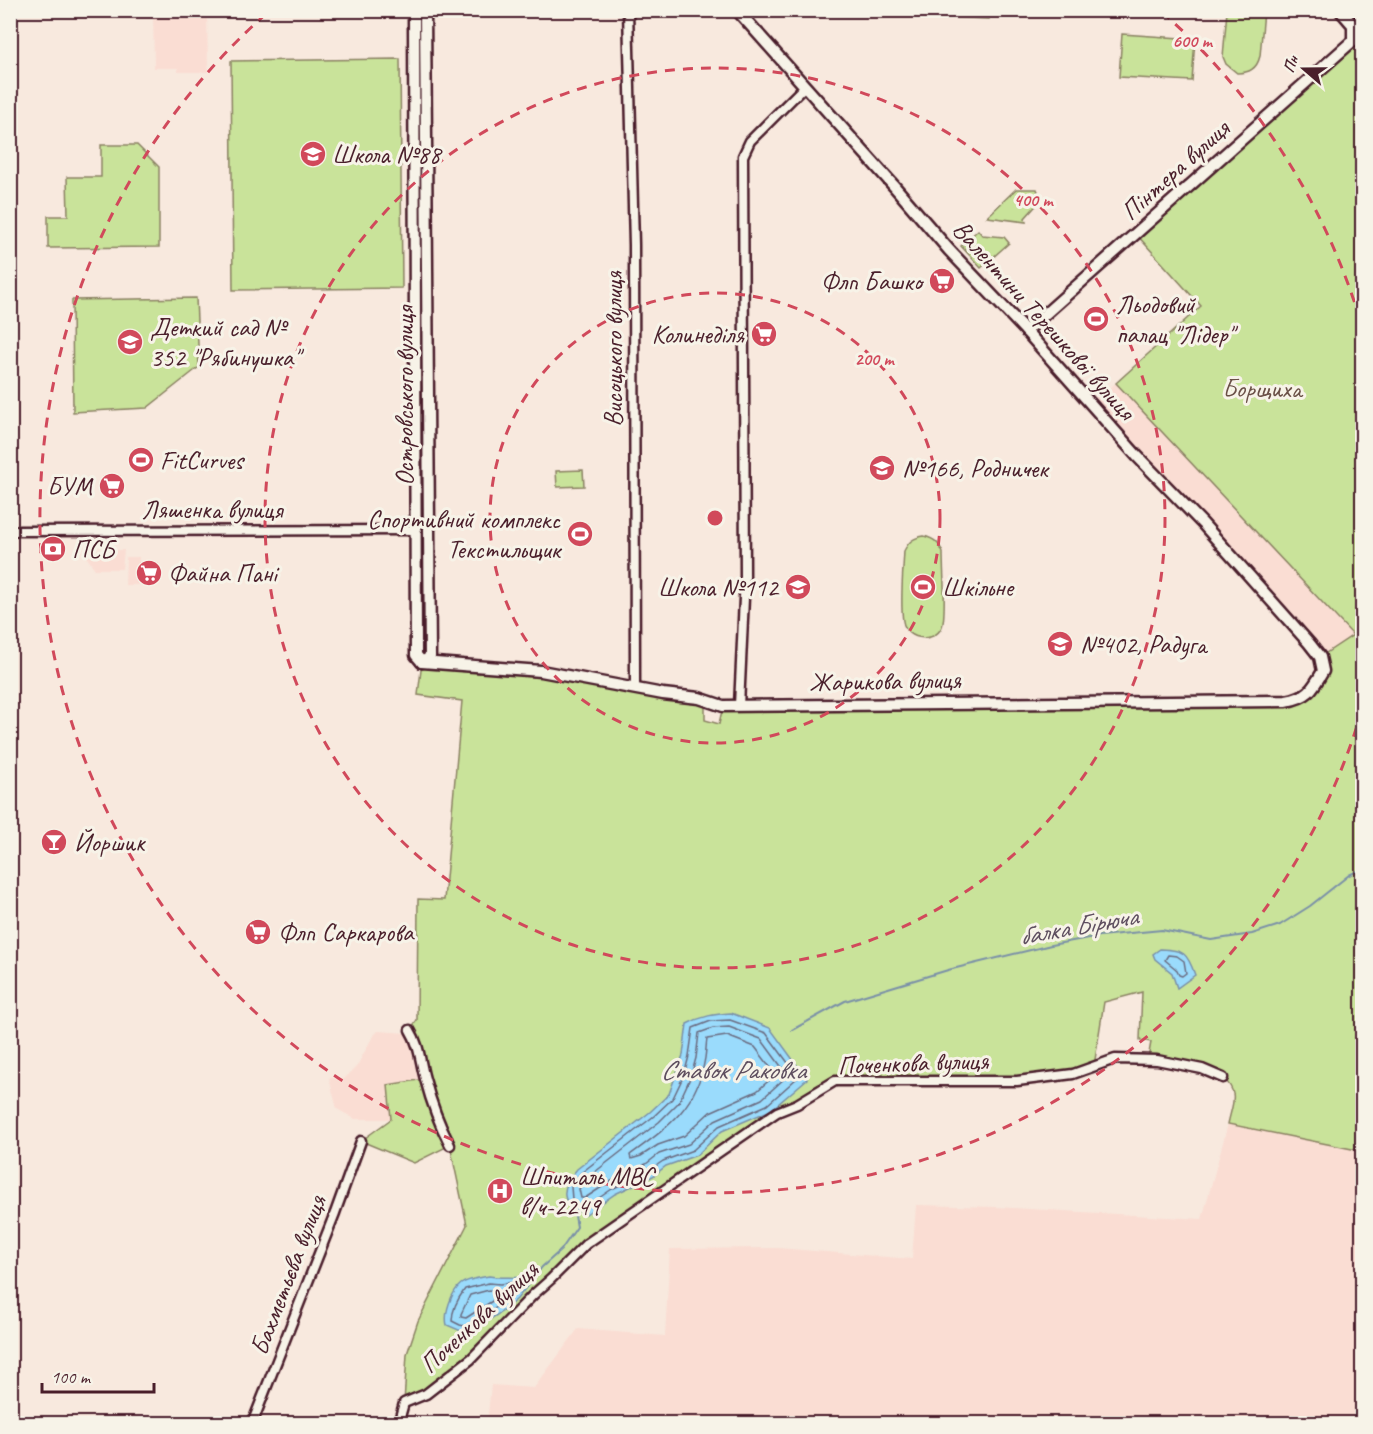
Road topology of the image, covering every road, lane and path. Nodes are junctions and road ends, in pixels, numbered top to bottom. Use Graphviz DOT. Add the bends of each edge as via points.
graph roads {
  1 [pos="414,10"];
  2 [pos="425,10"];
  3 [pos="628,10"];
  4 [pos="737,10"];
  5 [pos="1340,10"];
  6 [pos="1359,10"];
  7 [pos="1362,15"];
  8 [pos="1362,24"];
  9 [pos="1353,40"];
  10 [pos="804,87"];
  11 [pos="1026,331"];
  12 [pos="415,530"];
  13 [pos="10,531"];
  14 [pos="1320,657"];
  15 [pos="422,662"];
  16 [pos="635,688"];
  17 [pos="739,706"];
  18 [pos="410,1030"];
  19 [pos="1223,1077"];
  20 [pos="361,1141"];
  21 [pos="450,1145"];
  22 [pos="252,1424"];
  23 [pos="398,1424"];
  1 -- 12 [label="street, Островського вулиця"];
  2 -- 15 [label="street, Островського вулиця" via="430,657"];
  3 -- 16 [label="street, Висоцького вулиця" via="634,244"];
  4 -- 10 [label="street, Валентини Терешкової вулиця"];
  5 -- 9 [label="street" via="1353,25"];
  6 -- 7 [label="street"];
  8 -- 9 [label="street, Пінтера вулиця"];
  9 -- 11 [label="street, Пінтера вулиця"];
  10 -- 11 [label="street, Валентини Терешкової вулиця"];
  10 -- 17 [label="street" via="750,141 743,156 745,576"];
  11 -- 14 [label="street, Валентини Терешкової вулиця"];
  12 -- 13 [label="street, Ляшенка вулиця"];
  12 -- 15 [label="street, Островського вулиця" via="416,655"];
  14 -- 17 [label="street, Жарикова вулиця" via="1323,671 1310,693 1286,702"];
  15 -- 16 [label="street, Жарикова вулиця" via="541,671"];
  16 -- 17 [label="street, Жарикова вулиця"];
  18 -- 21 [label="street" via="418,1043 438,1121"];
  19 -- 23 [label="street, Поченкова вулиця" via="1202,1069 1137,1058 1115,1059 1073,1074 1017,1081 835,1081 777,1112 586,1244 471,1359 426,1394 404,1403"];
  20 -- 22 [label="street, Бахметьєва вулиця"];
}
